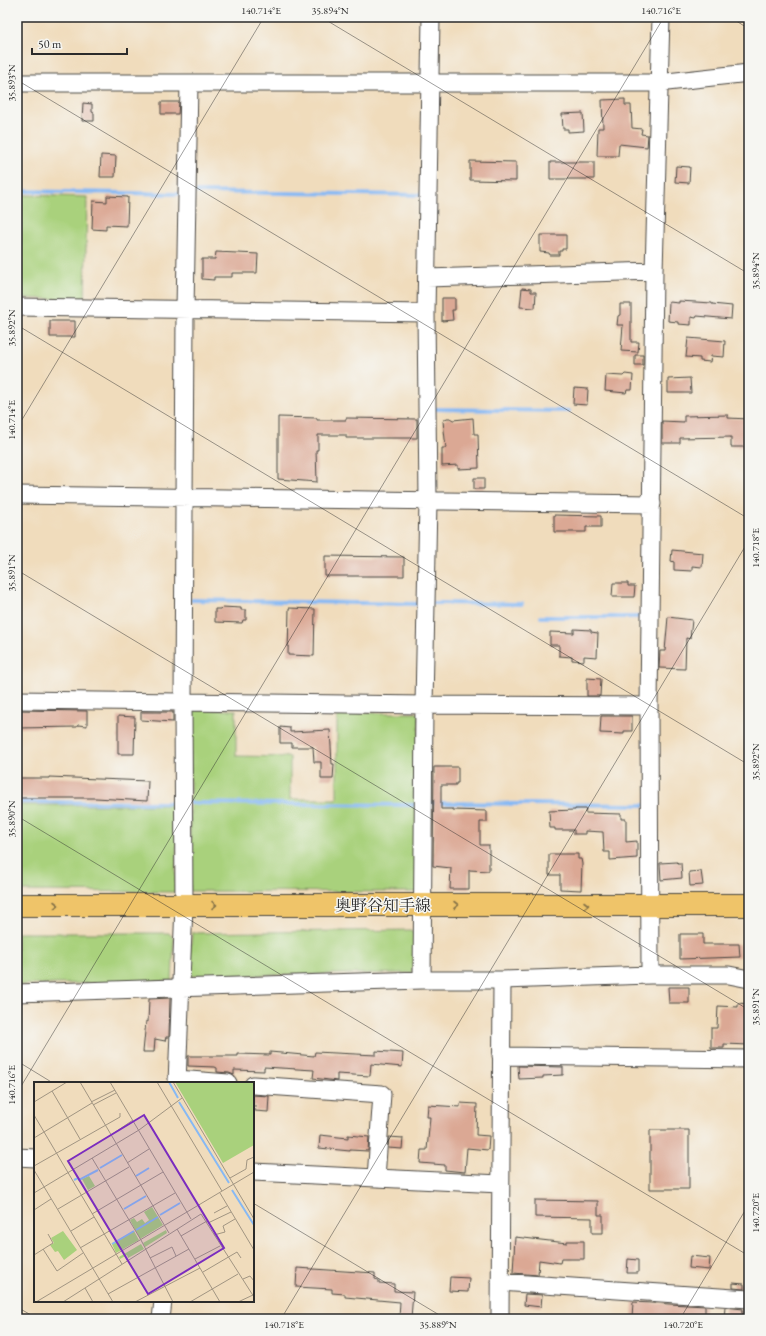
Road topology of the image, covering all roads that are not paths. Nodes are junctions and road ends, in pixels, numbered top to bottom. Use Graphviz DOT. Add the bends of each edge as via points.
graph roads {
  1 [pos="431,17"];
  2 [pos="661,17"];
  3 [pos="749,73"];
  4 [pos="17,83"];
  5 [pos="189,83"];
  6 [pos="430,83"];
  7 [pos="658,83"];
  8 [pos="654,270"];
  9 [pos="427,278"];
  10 [pos="17,307"];
  11 [pos="185,310"];
  12 [pos="426,313"];
  13 [pos="17,495"];
  14 [pos="185,497"];
  15 [pos="428,501"];
  16 [pos="652,504"];
  17 [pos="17,700"];
  18 [pos="183,703"];
  19 [pos="424,706"];
  20 [pos="649,706"];
  21 [pos="17,905"];
  22 [pos="749,905"];
  23 [pos="184,912"];
  24 [pos="423,912"];
  25 [pos="651,912"];
  26 [pos="17,919"];
  27 [pos="749,920"];
  28 [pos="650,975"];
  29 [pos="749,979"];
  30 [pos="422,980"];
  31 [pos="502,980"];
  32 [pos="181,988"];
  33 [pos="17,993"];
  34 [pos="502,1056"];
  35 [pos="749,1059"];
  36 [pos="177,1081"];
  37 [pos="202,1082"];
  38 [pos="254,1085"];
  39 [pos="17,1157"];
  40 [pos="34,1158"];
  41 [pos="254,1172"];
  42 [pos="376,1178"];
  43 [pos="500,1184"];
  44 [pos="500,1282"];
  45 [pos="749,1299"];
  46 [pos="162,1302"];
  47 [pos="161,1319"];
  48 [pos="500,1319"];
  1 -- 6 [label="street"];
  2 -- 7 [label="street"];
  3 -- 7 [label="street"];
  4 -- 5 [label="street"];
  5 -- 6 [label="street"];
  5 -- 11 [label="street"];
  6 -- 7 [label="street"];
  6 -- 9 [label="street"];
  7 -- 8 [label="street"];
  8 -- 9 [label="street"];
  8 -- 16 [label="street"];
  9 -- 12 [label="street"];
  10 -- 11 [label="street"];
  11 -- 12 [label="street"];
  11 -- 14 [label="street"];
  12 -- 15 [label="street"];
  13 -- 14 [label="street"];
  14 -- 15 [label="street"];
  14 -- 18 [label="street"];
  15 -- 16 [label="street"];
  15 -- 19 [label="street"];
  16 -- 20 [label="street"];
  17 -- 18 [label="street"];
  18 -- 19 [label="street"];
  18 -- 23 [label="street"];
  19 -- 20 [label="street"];
  19 -- 24 [label="street"];
  20 -- 25 [label="street"];
  21 -- 23 [label="main road, 奥野谷知手線, one-way"];
  22 -- 25 [label="main road, 奥野谷知手線"];
  23 -- 24 [label="main road, 奥野谷知手線"];
  23 -- 26 [label="main road, 奥野谷知手線"];
  23 -- 32 [label="street"];
  24 -- 25 [label="main road, 奥野谷知手線"];
  24 -- 30 [label="street"];
  25 -- 27 [label="main road, 奥野谷知手線"];
  25 -- 28 [label="street"];
  28 -- 29 [label="street" via="729,975"];
  28 -- 31 [label="street"];
  30 -- 31 [label="street"];
  30 -- 32 [label="street"];
  31 -- 34 [label="street"];
  32 -- 33 [label="street"];
  32 -- 36 [label="street"];
  34 -- 35 [label="street"];
  34 -- 43 [label="street"];
  36 -- 37 [label="street"];
  38 -- 42 [label="street" via="382,1094"];
  39 -- 40 [label="street"];
  41 -- 42 [label="street"];
  42 -- 43 [label="street"];
  43 -- 44 [label="street"];
  44 -- 45 [label="street"];
  44 -- 48 [label="street"];
  46 -- 47 [label="street"];
}
